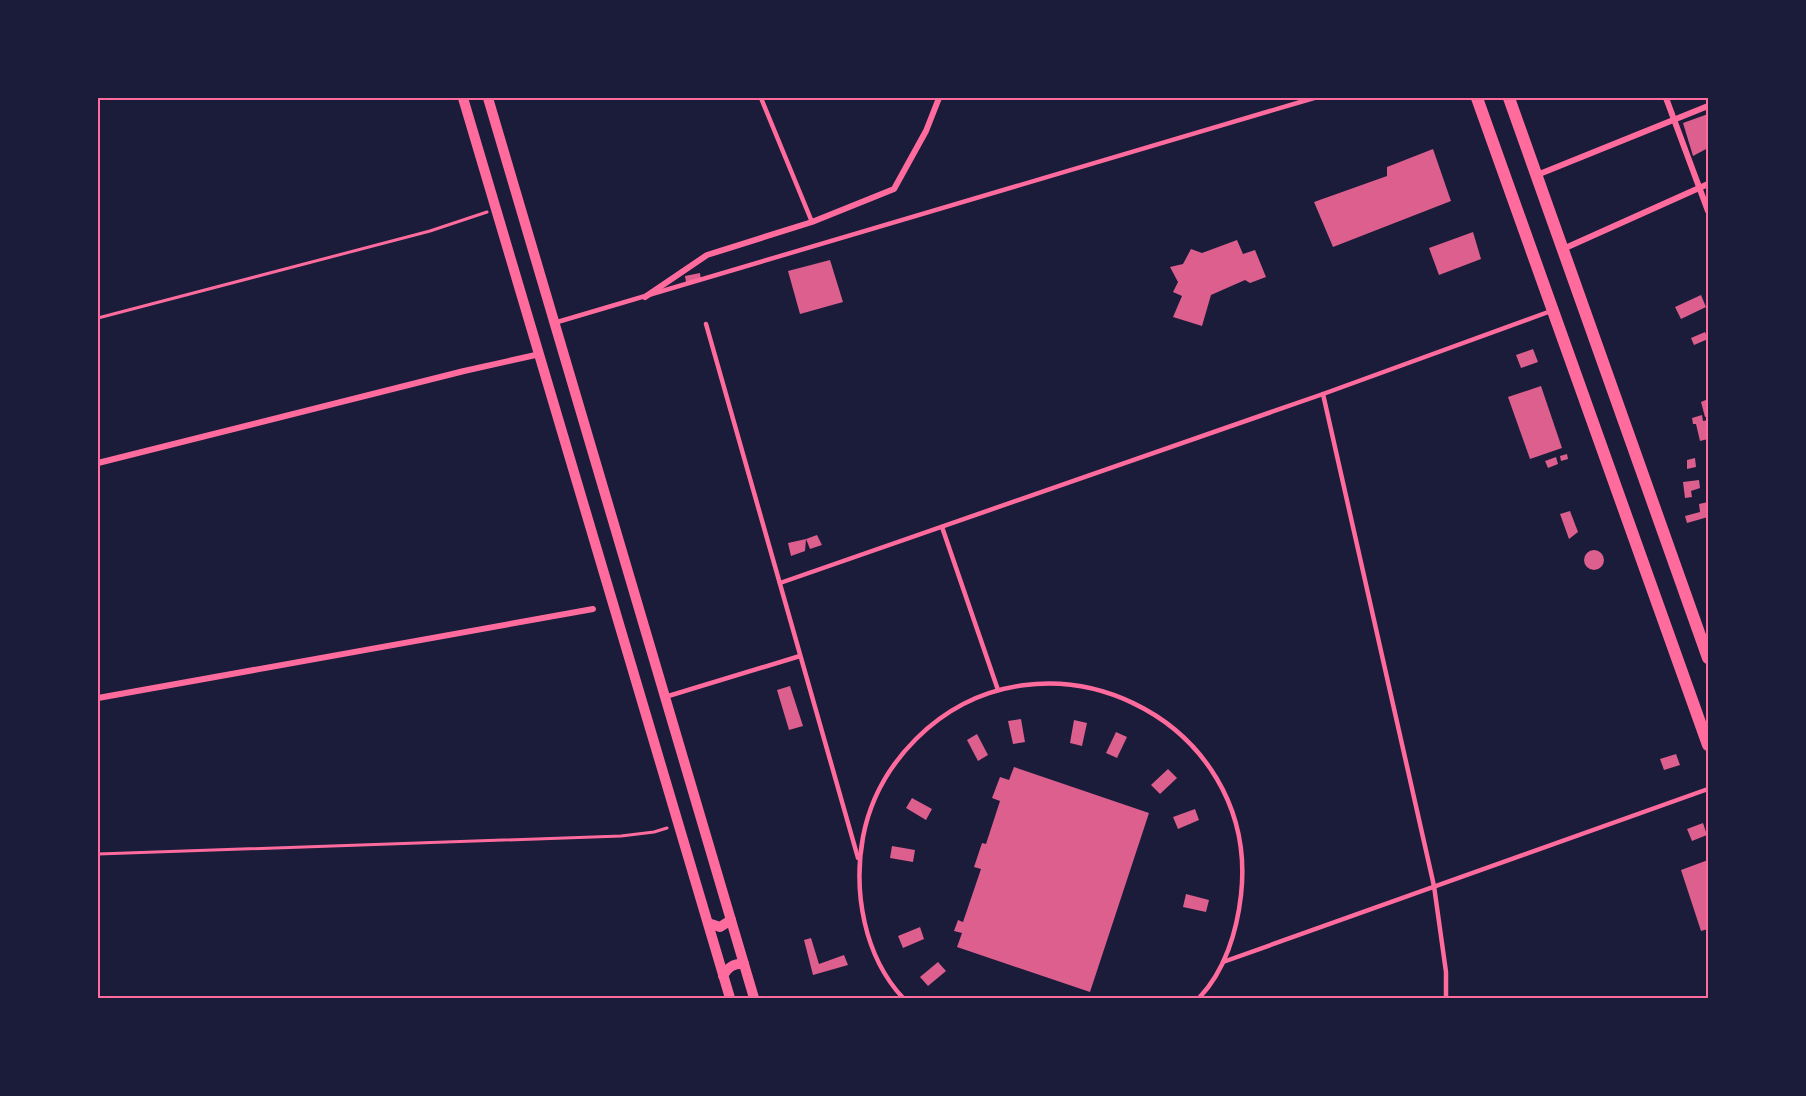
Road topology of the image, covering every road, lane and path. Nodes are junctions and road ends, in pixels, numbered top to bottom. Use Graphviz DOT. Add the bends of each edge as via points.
graph roads {
  1 [pos="463,98"];
  2 [pos="488,98"];
  3 [pos="761,98"];
  4 [pos="939,98"];
  5 [pos="1314,98"];
  6 [pos="1477,98"];
  7 [pos="1509,98"];
  8 [pos="1666,98"];
  9 [pos="1708,106"];
  10 [pos="1674,120"];
  11 [pos="1537,176"];
  12 [pos="1708,184"];
  13 [pos="1700,188"];
  14 [pos="496,209"];
  15 [pos="1708,211"];
  16 [pos="812,222"];
  17 [pos="1563,249"];
  18 [pos="645,297"];
  19 [pos="1553,310"];
  20 [pos="98,318"];
  21 [pos="554,323"];
  22 [pos="706,324"];
  23 [pos="541,354"];
  24 [pos="1323,394"];
  25 [pos="98,463"];
  26 [pos="942,527"];
  27 [pos="780,583"];
  28 [pos="593,609"];
  29 [pos="800,656"];
  30 [pos="1708,658"];
  31 [pos="998,690"];
  32 [pos="665,697"];
  33 [pos="98,698"];
  34 [pos="1708,745"];
  35 [pos="1708,789"];
  36 [pos="678,824"];
  37 [pos="98,854"];
  38 [pos="859,861"];
  39 [pos="1434,886"];
  40 [pos="731,920"];
  41 [pos="708,923"];
  42 [pos="1223,962"];
  43 [pos="744,964"];
  44 [pos="723,976"];
  45 [pos="895,989"];
  46 [pos="730,999"];
  47 [pos="754,999"];
  48 [pos="897,999"];
  49 [pos="903,999"];
  50 [pos="1199,999"];
  51 [pos="1446,999"];
  1 -- 14 [label="street"];
  2 -- 21 [label="street"];
  3 -- 16 [label="lane"];
  4 -- 16 [label="street" via="894,189"];
  5 -- 18 [label="lane"];
  6 -- 19 [label="main road"];
  7 -- 11 [label="main road"];
  8 -- 10 [label="street"];
  9 -- 10 [label="street"];
  10 -- 11 [label="street"];
  10 -- 13 [label="street"];
  11 -- 17 [label="main road"];
  12 -- 13 [label="street"];
  13 -- 15 [label="street"];
  13 -- 17 [label="street"];
  14 -- 20 [label="path" via="430,231"];
  14 -- 23 [label="street"];
  16 -- 18 [label="street" via="707,255"];
  17 -- 30 [label="main road"];
  18 -- 21 [label="lane"];
  19 -- 24 [label="lane"];
  19 -- 34 [label="main road"];
  21 -- 32 [label="street"];
  22 -- 27 [label="lane"];
  23 -- 25 [label="street"];
  23 -- 36 [label="street"];
  24 -- 26 [label="lane"];
  24 -- 39 [label="lane"];
  26 -- 27 [label="lane"];
  26 -- 31 [label="lane"];
  27 -- 29 [label="lane"];
  28 -- 33 [label="street"];
  29 -- 32 [label="lane"];
  29 -- 38 [label="lane"];
  31 -- 38 [label="lane" via="962,705 929,726 902,753 880,786 866,822"];
  31 -- 42 [label="lane" via="1042,683 1086,686 1128,700 1167,722 1198,753 1223,790 1238,832 1243,876 1238,920"];
  32 -- 40 [label="street"];
  35 -- 39 [label="lane"];
  36 -- 37 [label="path" via="621,836"];
  36 -- 41 [label="street"];
  38 -- 45 [label="lane" via="861,906 870,939"];
  39 -- 42 [label="lane"];
  39 -- 51 [label="lane"];
  40 -- 41 [label="street" via="720,927"];
  40 -- 43 [label="street"];
  41 -- 44 [label="street"];
  42 -- 50 [label="lane"];
  43 -- 44 [label="street" via="729,967"];
  43 -- 47 [label="street"];
  44 -- 46 [label="street"];
  45 -- 48 [label="lane"];
  45 -- 49 [label="lane"];
}
